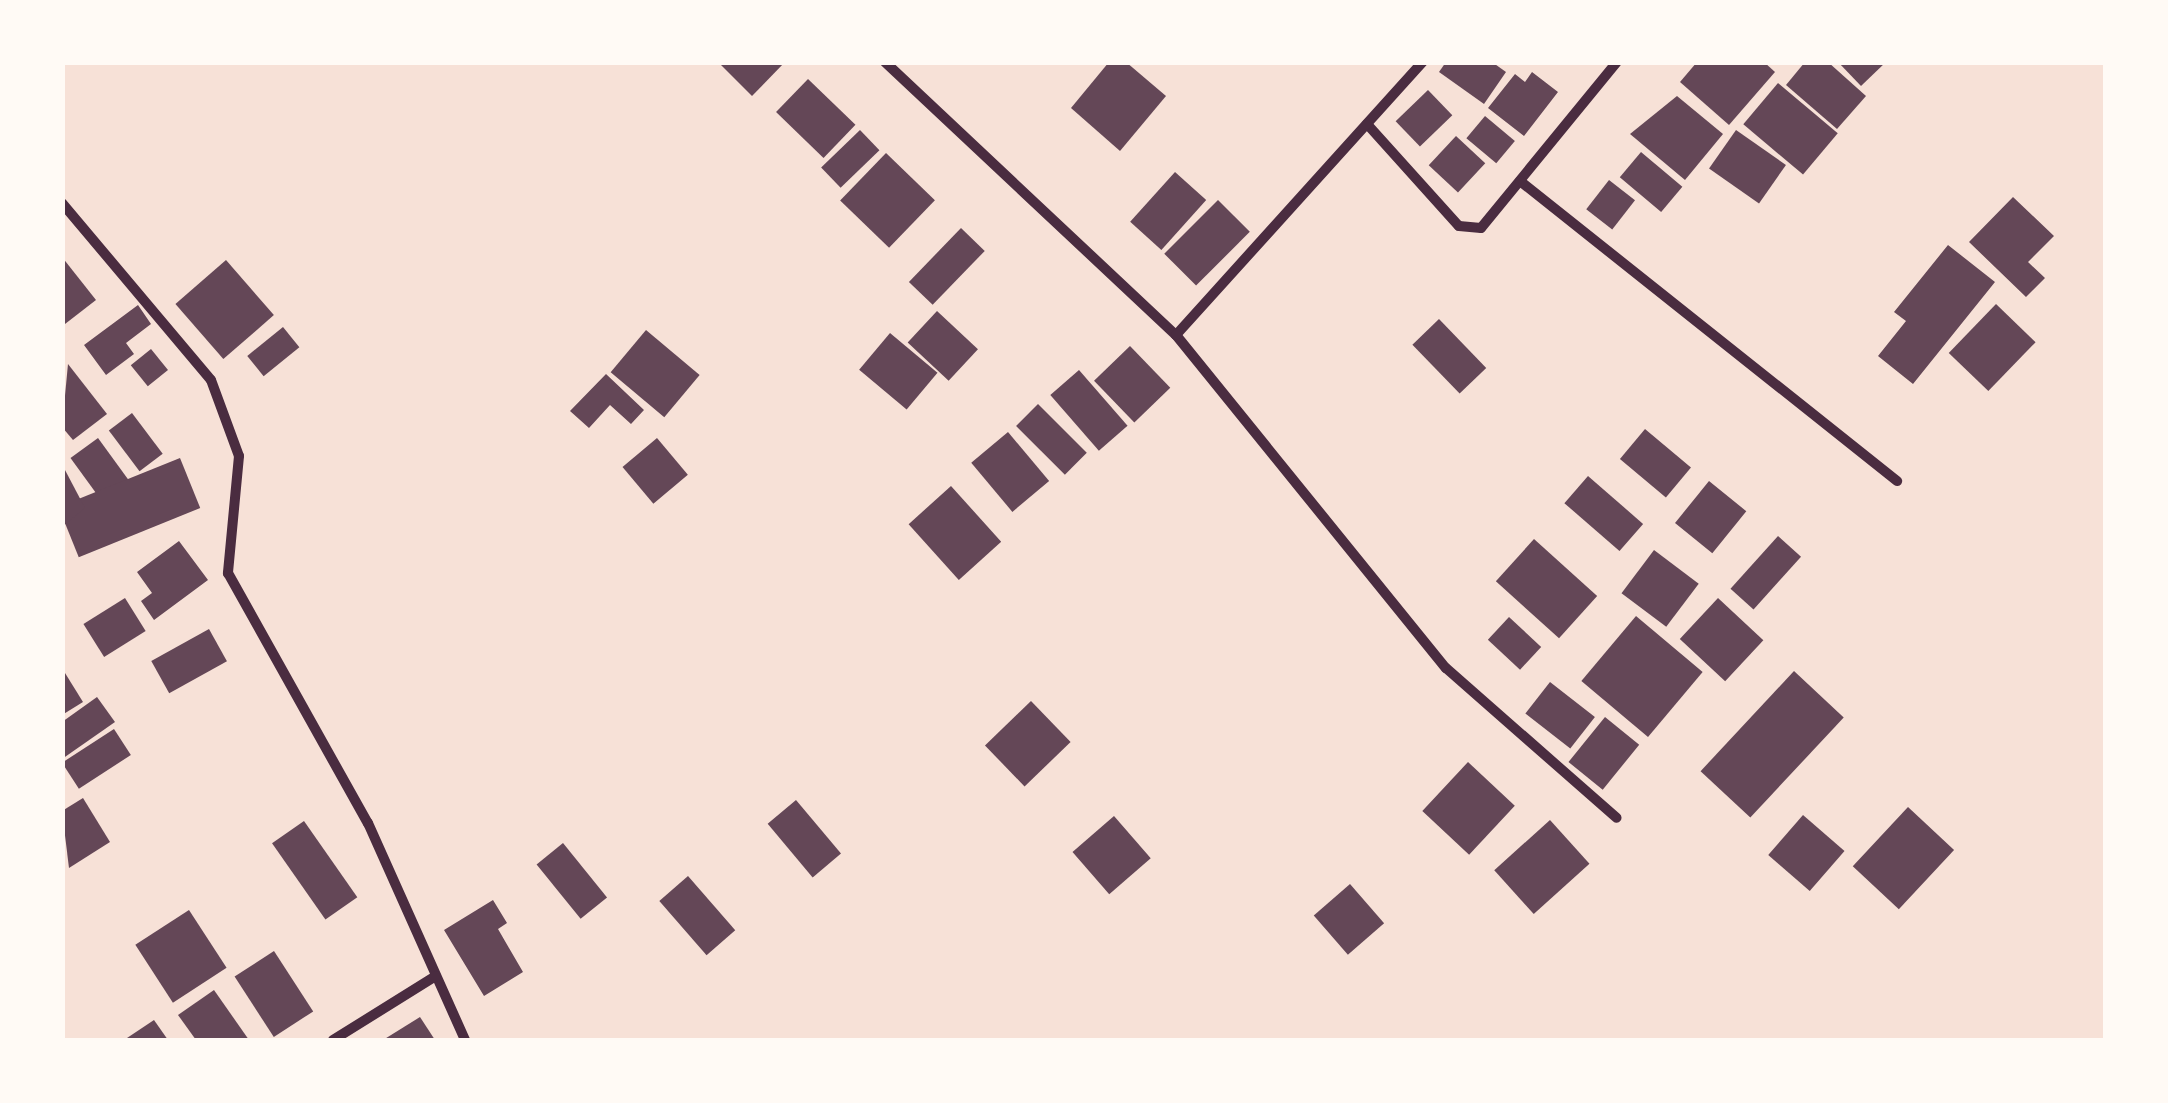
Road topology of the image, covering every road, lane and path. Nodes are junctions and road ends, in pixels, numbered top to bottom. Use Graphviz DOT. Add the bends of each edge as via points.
graph roads {
  1 [pos="885,62"];
  2 [pos="1423,62"];
  3 [pos="1617,62"];
  4 [pos="1367,124"];
  5 [pos="1520,181"];
  6 [pos="62,203"];
  7 [pos="1176,335"];
  8 [pos="1896,482"];
  9 [pos="1617,818"];
  10 [pos="436,976"];
  11 [pos="333,1040"];
  12 [pos="466,1040"];
  1 -- 7 [label="street"];
  2 -- 4 [label="street"];
  3 -- 5 [label="street"];
  4 -- 5 [label="street" via="1470,231"];
  4 -- 7 [label="street"];
  5 -- 8 [label="street"];
  6 -- 10 [label="street" via="211,380 239,456 228,573 368,822"];
  7 -- 9 [label="street" via="1446,668"];
  10 -- 11 [label="street"];
  10 -- 12 [label="street"];
}
